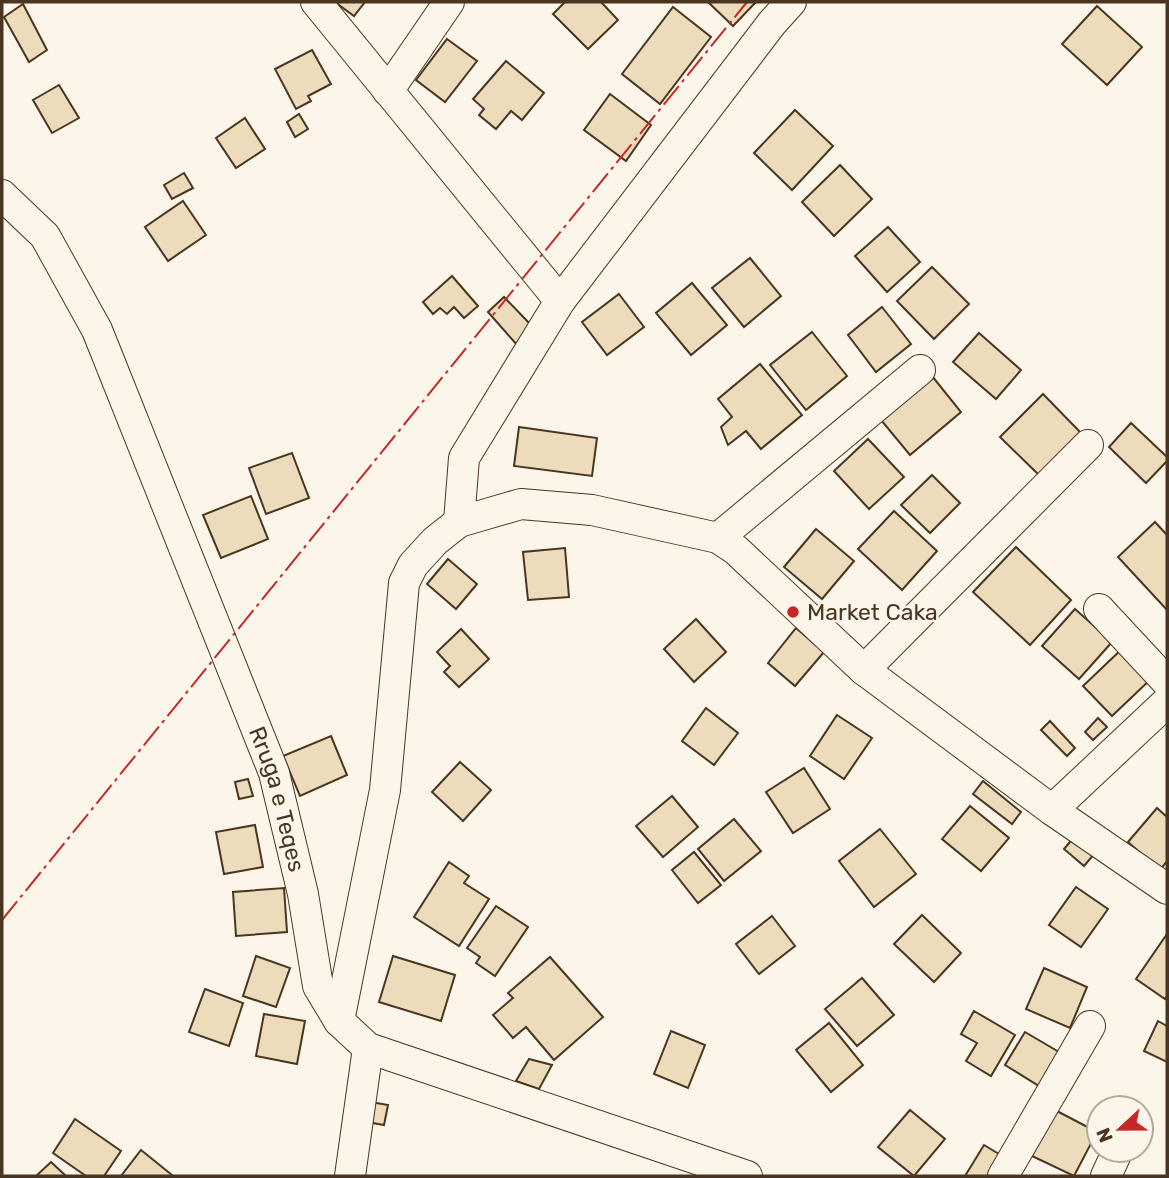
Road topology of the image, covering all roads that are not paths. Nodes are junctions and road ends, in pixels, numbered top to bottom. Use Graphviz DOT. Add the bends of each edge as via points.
graph roads {
  1 [pos="316,2"];
  2 [pos="449,2"];
  3 [pos="791,2"];
  4 [pos="388,91"];
  5 [pos="2,195"];
  6 [pos="560,301"];
  7 [pos="920,370"];
  8 [pos="1088,445"];
  9 [pos="459,522"];
  10 [pos="718,538"];
  11 [pos="1099,609"];
  12 [pos="864,670"];
  13 [pos="1167,681"];
  14 [pos="1167,702"];
  15 [pos="1052,810"];
  16 [pos="1167,889"];
  17 [pos="339,1021"];
  18 [pos="1090,1026"];
  19 [pos="368,1048"];
  20 [pos="350,1176"];
  21 [pos="747,1176"];
  22 [pos="1003,1176"];
  1 -- 4 [label="street"];
  2 -- 4 [label="street"];
  3 -- 6 [label="street"];
  4 -- 6 [label="street"];
  5 -- 17 [label="street, Rruga e Teqes" via="45,236 97,330 274,773 303,894 318,986"];
  6 -- 9 [label="street" via="464,457"];
  7 -- 10 [label="street"];
  8 -- 12 [label="street"];
  9 -- 10 [label="street" via="522,504 592,510"];
  9 -- 17 [label="street" via="413,565 404,583 385,790"];
  10 -- 12 [label="street"];
  11 -- 13 [label="street"];
  12 -- 15 [label="street"];
  14 -- 15 [label="street"];
  15 -- 16 [label="street"];
  17 -- 19 [label="street, Rruga e Teqes"];
  18 -- 22 [label="street"];
  19 -- 20 [label="street"];
  19 -- 21 [label="street, Rruga e Teqes"];
}
